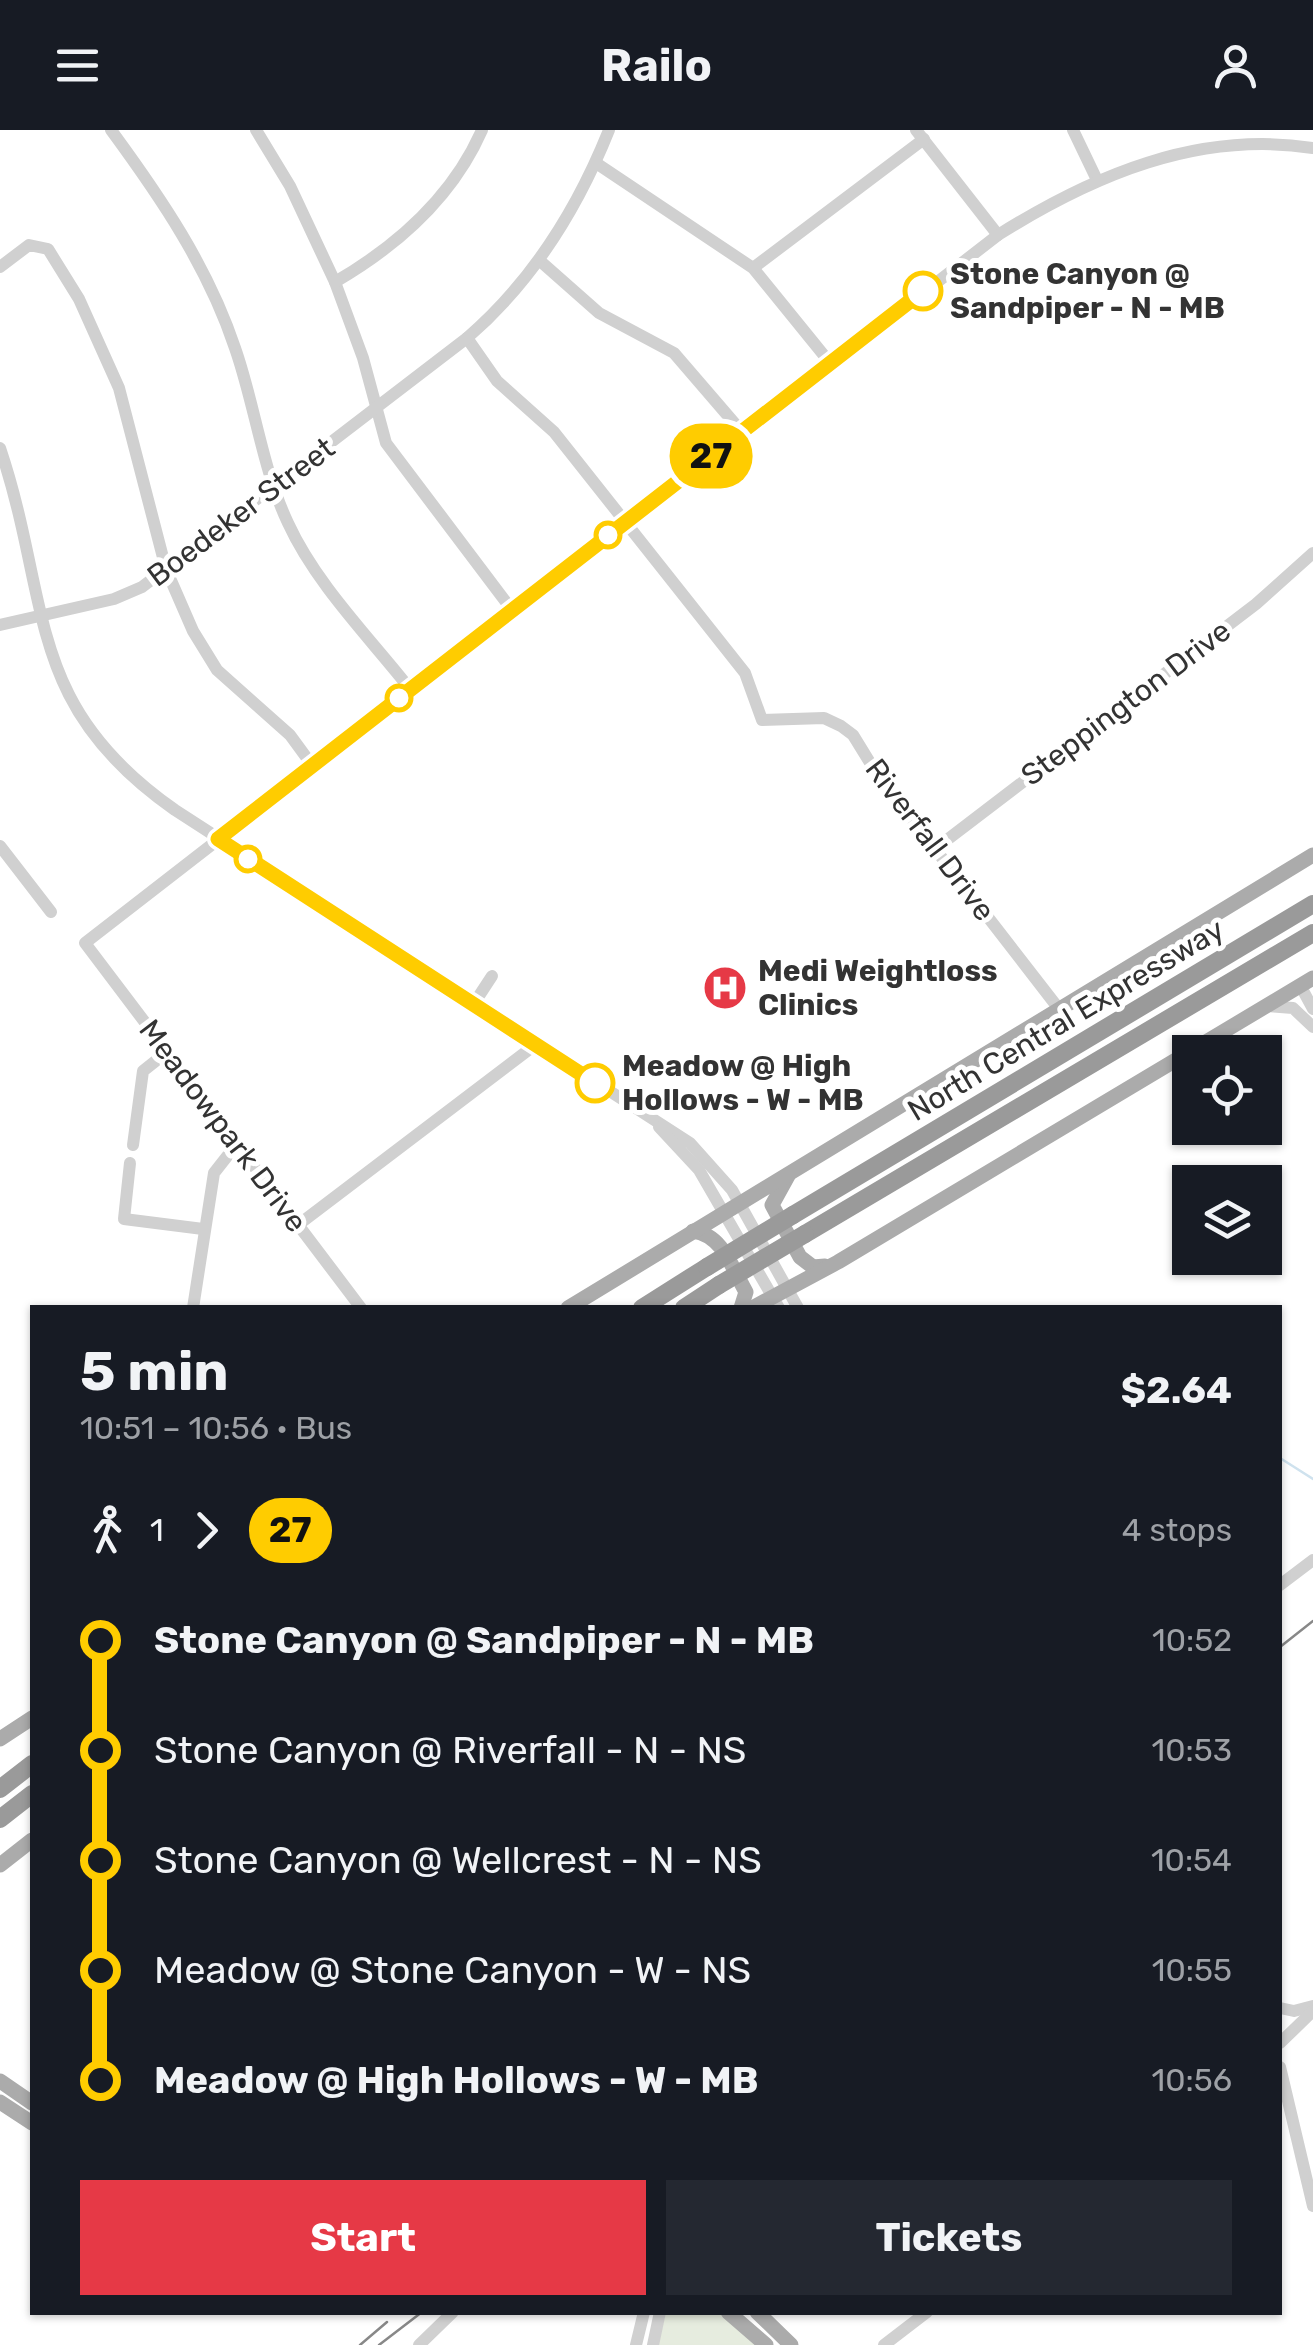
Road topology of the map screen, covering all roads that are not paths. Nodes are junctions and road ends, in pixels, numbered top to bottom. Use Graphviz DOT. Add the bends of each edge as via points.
graph roads {
  1 [pos="110,130"];
  2 [pos="256,130"];
  3 [pos="482,130"];
  4 [pos="609,130"];
  5 [pos="1073,130"];
  6 [pos="920,135"];
  7 [pos="1237,136"];
  8 [pos="1313,148"];
  9 [pos="596,163"];
  10 [pos="1097,180"];
  11 [pos="998,235"];
  12 [pos="539,260"];
  13 [pos="0,267"];
  14 [pos="754,268"];
  15 [pos="336,282"];
  16 [pos="467,338"];
  17 [pos="831,364"];
  18 [pos="376,408"];
  19 [pos="742,432"];
  20 [pos="0,448"];
  21 [pos="274,487"];
  22 [pos="624,522"];
  23 [pos="1313,552"];
  24 [pos="166,569"];
  25 [pos="512,610"];
  26 [pos="40,616"];
  27 [pos="0,625"];
  28 [pos="410,690"];
  29 [pos="312,765"];
  30 [pos="218,839"];
  31 [pos="935,849"];
  32 [pos="1313,854"];
  33 [pos="3,857"];
  34 [pos="1313,904"];
  35 [pos="51,912"];
  36 [pos="1313,933"];
  37 [pos="492,976"];
  38 [pos="1307,981"];
  39 [pos="473,1006"];
  40 [pos="1266,1006"];
  41 [pos="1313,1008"];
  42 [pos="1059,1009"];
  43 [pos="1313,1027"];
  44 [pos="535,1044"];
  45 [pos="167,1052"];
  46 [pos="659,1126"];
  47 [pos="133,1145"];
  48 [pos="236,1145"];
  49 [pos="130,1163"];
  50 [pos="790,1172"];
  51 [pos="740,1202"];
  52 [pos="725,1212"];
  53 [pos="298,1225"];
  54 [pos="203,1230"];
  55 [pos="693,1231"];
  56 [pos="838,1262"];
  57 [pos="790,1288"];
  58 [pos="776,1302"];
  59 [pos="193,1305"];
  60 [pos="359,1305"];
  61 [pos="573,1305"];
  62 [pos="647,1305"];
  63 [pos="689,1305"];
  64 [pos="742,1305"];
  65 [pos="797,1305"];
  66 [pos="1313,1560"];
  67 [pos="1282,1583"];
  68 [pos="30,1719"];
  69 [pos="0,1740"];
  70 [pos="30,1766"];
  71 [pos="0,1788"];
  72 [pos="30,1796"];
  73 [pos="0,1819"];
  74 [pos="30,1842"];
  75 [pos="0,1865"];
  76 [pos="1282,2009"];
  77 [pos="1313,2009"];
  78 [pos="1282,2042"];
  79 [pos="1282,2075"];
  80 [pos="0,2082"];
  81 [pos="0,2102"];
  82 [pos="30,2102"];
  83 [pos="30,2121"];
  84 [pos="1313,2206"];
  85 [pos="450,2315"];
  86 [pos="659,2315"];
  87 [pos="731,2315"];
  88 [pos="761,2315"];
  89 [pos="923,2315"];
  90 [pos="419,2345"];
  91 [pos="654,2345"];
  92 [pos="766,2345"];
  93 [pos="791,2345"];
  94 [pos="884,2345"];
  1 -- 21 [label="street" via="161,198 208,280 234,344"];
  2 -- 15 [label="street"];
  3 -- 15 [label="street" via="444,192 411,228"];
  4 -- 9 [label="street"];
  5 -- 10 [label="street"];
  6 -- 11 [label="street"];
  6 -- 14 [label="street"];
  7 -- 8 [label="street"];
  7 -- 10 [label="street" via="1162,152"];
  9 -- 12 [label="street, Boedeker Street"];
  9 -- 14 [label="street"];
  10 -- 11 [label="street"];
  11 -- 17 [label="street"];
  12 -- 16 [label="street, Boedeker Street"];
  12 -- 19 [label="street" via="599,314 674,353"];
  13 -- 24 [label="street" via="30,245 42,245 78,299 130,422"];
  14 -- 17 [label="street"];
  15 -- 18 [label="street"];
  16 -- 18 [label="street, Boedeker Street"];
  16 -- 22 [label="street" via="497,381 549,426"];
  17 -- 19 [label="street"];
  18 -- 21 [label="street, Boedeker Street"];
  18 -- 25 [label="street" via="394,456"];
  19 -- 22 [label="street"];
  20 -- 26 [label="street"];
  21 -- 24 [label="street, Boedeker Street"];
  21 -- 28 [label="street" via="297,541"];
  22 -- 25 [label="street"];
  22 -- 31 [label="street, Riverfall Drive" via="744,674 762,720 824,718 853,735"];
  23 -- 31 [label="street, Steppington Drive" via="1256,604"];
  24 -- 26 [label="street, Boedeker Street" via="128,595"];
  24 -- 29 [label="street" via="204,652 290,734"];
  25 -- 28 [label="street"];
  26 -- 27 [label="street, Boedeker Street"];
  26 -- 30 [label="street" via="60,678 87,730 144,789"];
  28 -- 29 [label="street"];
  29 -- 30 [label="street"];
  30 -- 39 [label="street"];
  30 -- 45 [label="street, Meadowpark Drive" via="86,943"];
  31 -- 42 [label="street, Riverfall Drive"];
  32 -- 42 [label="main road, North Central Expressway"];
  33 -- 35 [label="street"];
  34 -- 62 [label="highway, North Central Expressway, bridge"];
  36 -- 63 [label="highway, North Central Expressway, bridge"];
  37 -- 39 [label="street"];
  38 -- 40 [label="main road"];
  38 -- 41 [label="street"];
  39 -- 44 [label="street"];
  40 -- 43 [label="street" via="1293,1008"];
  40 -- 56 [label="main road"];
  42 -- 50 [label="main road, North Central Expressway"];
  44 -- 46 [label="street"];
  44 -- 53 [label="street"];
  45 -- 47 [label="street" via="143,1070"];
  45 -- 48 [label="street, Meadowpark Drive"];
  46 -- 51 [label="street" via="690,1143"];
  46 -- 52 [label="street"];
  48 -- 53 [label="street, Meadowpark Drive"];
  48 -- 54 [label="street" via="214,1174"];
  49 -- 54 [label="street" via="124,1219"];
  50 -- 51 [label="main road, North Central Expressway"];
  50 -- 56 [label="main road" via="772,1205 806,1264"];
  51 -- 52 [label="main road, North Central Expressway"];
  51 -- 57 [label="street"];
  52 -- 55 [label="main road, North Central Expressway"];
  52 -- 58 [label="street"];
  53 -- 60 [label="street, Meadowpark Drive"];
  54 -- 59 [label="street"];
  55 -- 61 [label="main road, North Central Expressway"];
  55 -- 64 [label="main road" via="720,1244 746,1292"];
  56 -- 57 [label="main road"];
  57 -- 58 [label="main road"];
  57 -- 65 [label="street"];
  66 -- 67 [label="street"];
  68 -- 69 [label="main road"];
  70 -- 71 [label="highway"];
  72 -- 73 [label="highway"];
  74 -- 75 [label="main road"];
  76 -- 77 [label="street"];
  77 -- 78 [label="street"];
  79 -- 84 [label="street"];
  80 -- 82 [label="main road"];
  81 -- 83 [label="main road"];
  85 -- 90 [label="street"];
  86 -- 91 [label="street"];
  87 -- 92 [label="main road"];
  88 -- 93 [label="main road"];
  89 -- 94 [label="street"];
}
